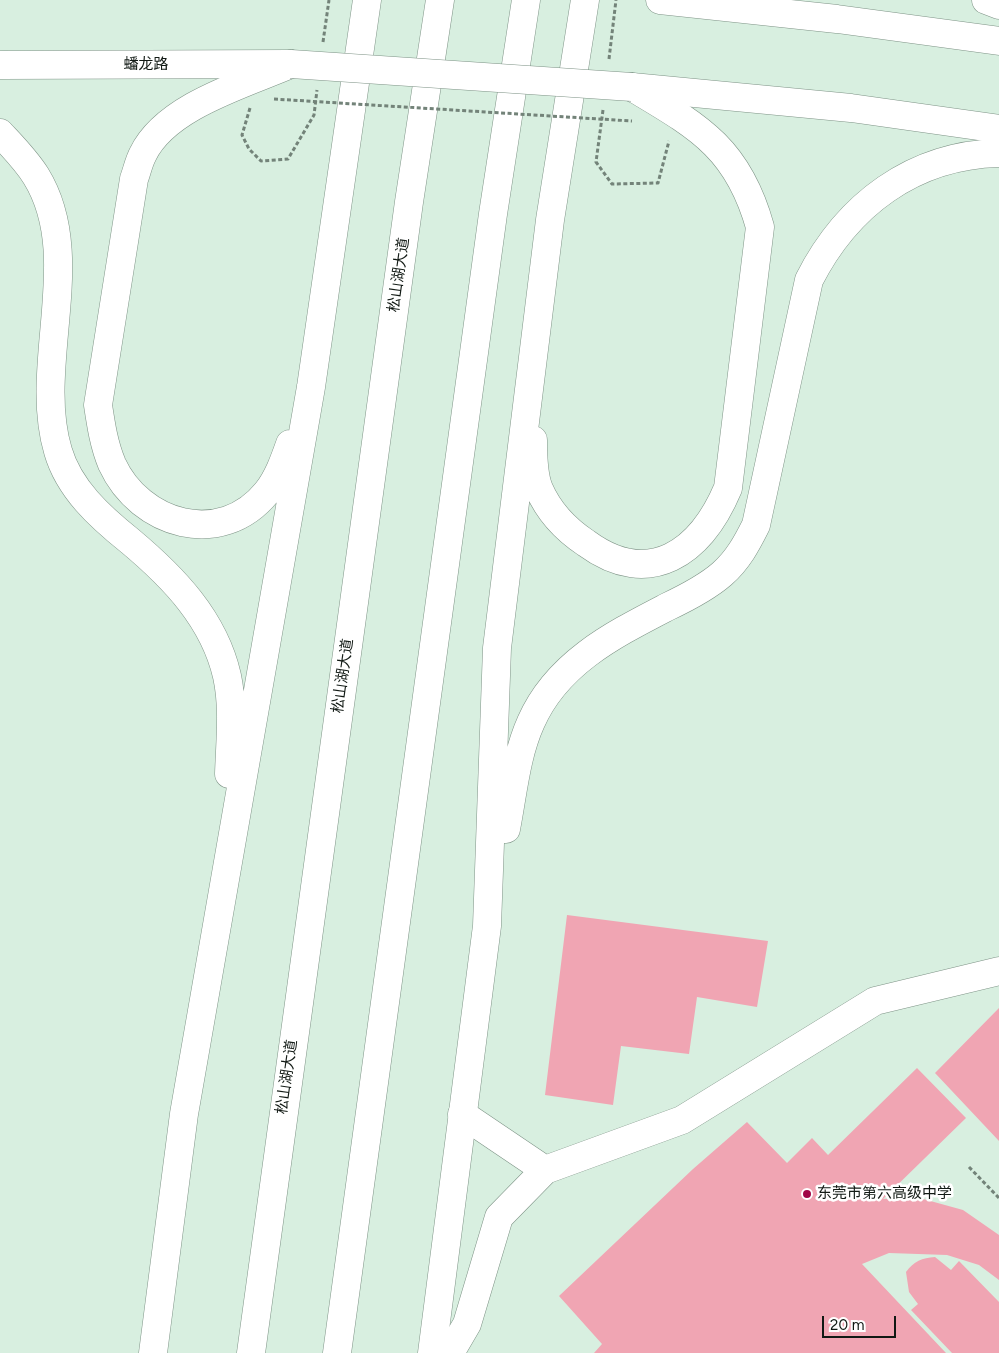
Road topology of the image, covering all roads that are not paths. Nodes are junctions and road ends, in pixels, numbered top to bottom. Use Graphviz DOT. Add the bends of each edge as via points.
graph roads {
  1 [pos="367,0"];
  2 [pos="440,0"];
  3 [pos="526,0"];
  4 [pos="585,0"];
  5 [pos="660,0"];
  6 [pos="986,0"];
  7 [pos="999,5"];
  8 [pos="999,41"];
  9 [pos="291,64"];
  10 [pos="0,65"];
  11 [pos="632,87"];
  12 [pos="999,129"];
  13 [pos="0,133"];
  14 [pos="999,153"];
  15 [pos="530,384"];
  16 [pos="311,387"];
  17 [pos="226,874"];
  18 [pos="488,926"];
  19 [pos="999,971"];
  20 [pos="462,1114"];
  21 [pos="545,1170"];
  22 [pos="153,1353"];
  23 [pos="251,1353"];
  24 [pos="337,1353"];
  25 [pos="432,1353"];
  26 [pos="450,1353"];
  1 -- 16 [label="main road"];
  2 -- 23 [label="main road, 松山湖大道" via="407,212"];
  3 -- 24 [label="main road" via="493,214"];
  4 -- 15 [label="main road" via="550,220"];
  5 -- 8 [label="main road"];
  6 -- 7 [label="main road"];
  9 -- 10 [label="main road, 蟠龙路"];
  9 -- 11 [label="main road, 蟠龙路, bridge"];
  9 -- 16 [label="main road" via="202,102 177,117 158,133 143,153 134,179 98,405 103,437 113,465 129,490 146,506 172,520 200,526 226,523 249,509 267,492 279,472"];
  11 -- 12 [label="main road, 蟠龙路" via="851,108"];
  11 -- 15 [label="main road" via="692,123 716,145 736,168 752,198 760,227 728,488 717,515 698,538 676,556 651,564 624,563 598,552 553,514 538,487"];
  13 -- 17 [label="main road" via="37,177 50,208 56,237 58,268 49,395 58,453 71,479 91,506 161,567 181,589 219,648 230,705"];
  14 -- 18 [label="main road" via="949,158 897,180 845,225 822,254 809,280 756,525 742,553 722,574 700,590 600,644 573,665 549,693 532,721 521,749"];
  15 -- 18 [label="main road" via="497,648"];
  16 -- 17 [label="main road"];
  17 -- 22 [label="main road" via="184,1114"];
  18 -- 20 [label="main road"];
  19 -- 21 [label="main road" via="875,1001 682,1120"];
  20 -- 21 [label="main road"];
  20 -- 25 [label="main road"];
  21 -- 26 [label="main road" via="499,1217 467,1324"];
}
